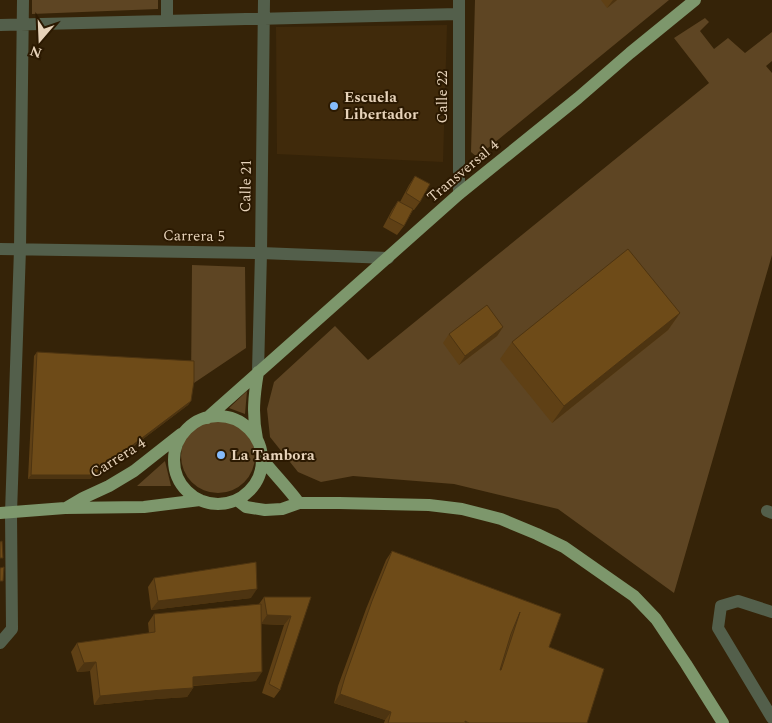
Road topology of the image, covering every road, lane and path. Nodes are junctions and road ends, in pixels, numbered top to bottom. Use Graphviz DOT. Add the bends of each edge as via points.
graph roads {
  1 [pos="24,0"];
  2 [pos="167,0"];
  3 [pos="264,0"];
  4 [pos="459,0"];
  5 [pos="695,0"];
  6 [pos="458,14"];
  7 [pos="265,19"];
  8 [pos="167,21"];
  9 [pos="0,24"];
  10 [pos="24,24"];
  11 [pos="459,194"];
  12 [pos="0,249"];
  13 [pos="20,249"];
  14 [pos="261,253"];
  15 [pos="388,258"];
  16 [pos="258,372"];
  17 [pos="207,418"];
  18 [pos="185,431"];
  19 [pos="257,439"];
  20 [pos="263,460"];
  21 [pos="200,500"];
  22 [pos="237,500"];
  23 [pos="299,503"];
  24 [pos="66,508"];
  25 [pos="5,513"];
  26 [pos="772,612"];
  27 [pos="0,643"];
  28 [pos="772,718"];
  29 [pos="723,723"];
  1 -- 10 [label="street"];
  2 -- 8 [label="street"];
  3 -- 7 [label="street, Calle 21"];
  4 -- 6 [label="street, Calle 22"];
  5 -- 11 [label="main road, Transversal 4"];
  6 -- 7 [label="street"];
  6 -- 11 [label="street, Calle 22"];
  7 -- 8 [label="street"];
  7 -- 14 [label="street, Calle 21"];
  8 -- 10 [label="street"];
  9 -- 10 [label="street"];
  10 -- 13 [label="street"];
  11 -- 15 [label="main road, Transversal 4"];
  12 -- 13 [label="street, Carrera 5"];
  13 -- 14 [label="street, Carrera 5"];
  13 -- 25 [label="street"];
  14 -- 15 [label="street, Carrera 5"];
  14 -- 16 [label="street, Calle 21"];
  15 -- 16 [label="main road, Transversal 4"];
  16 -- 17 [label="main road, Transversal 4"];
  16 -- 19 [label="main road" via="253,405"];
  17 -- 18 [label="main road"];
  17 -- 19 [label="main road" via="216,416 236,420"];
  18 -- 21 [label="main road" via="174,456 175,469 188,493"];
  18 -- 24 [label="main road, Carrera 4" via="134,471"];
  19 -- 20 [label="main road"];
  20 -- 22 [label="main road" via="256,484"];
  20 -- 23 [label="main road"];
  21 -- 22 [label="main road" via="218,504"];
  21 -- 24 [label="main road, Carrera 4" via="144,507"];
  22 -- 23 [label="main road" via="246,507 265,510"];
  23 -- 29 [label="main road" via="429,505 462,509 515,524 564,547 634,596 656,619"];
  24 -- 25 [label="main road, Carrera 4"];
  25 -- 27 [label="street" via="12,629"];
  26 -- 28 [label="street" via="738,601 721,606 718,628"];
}
